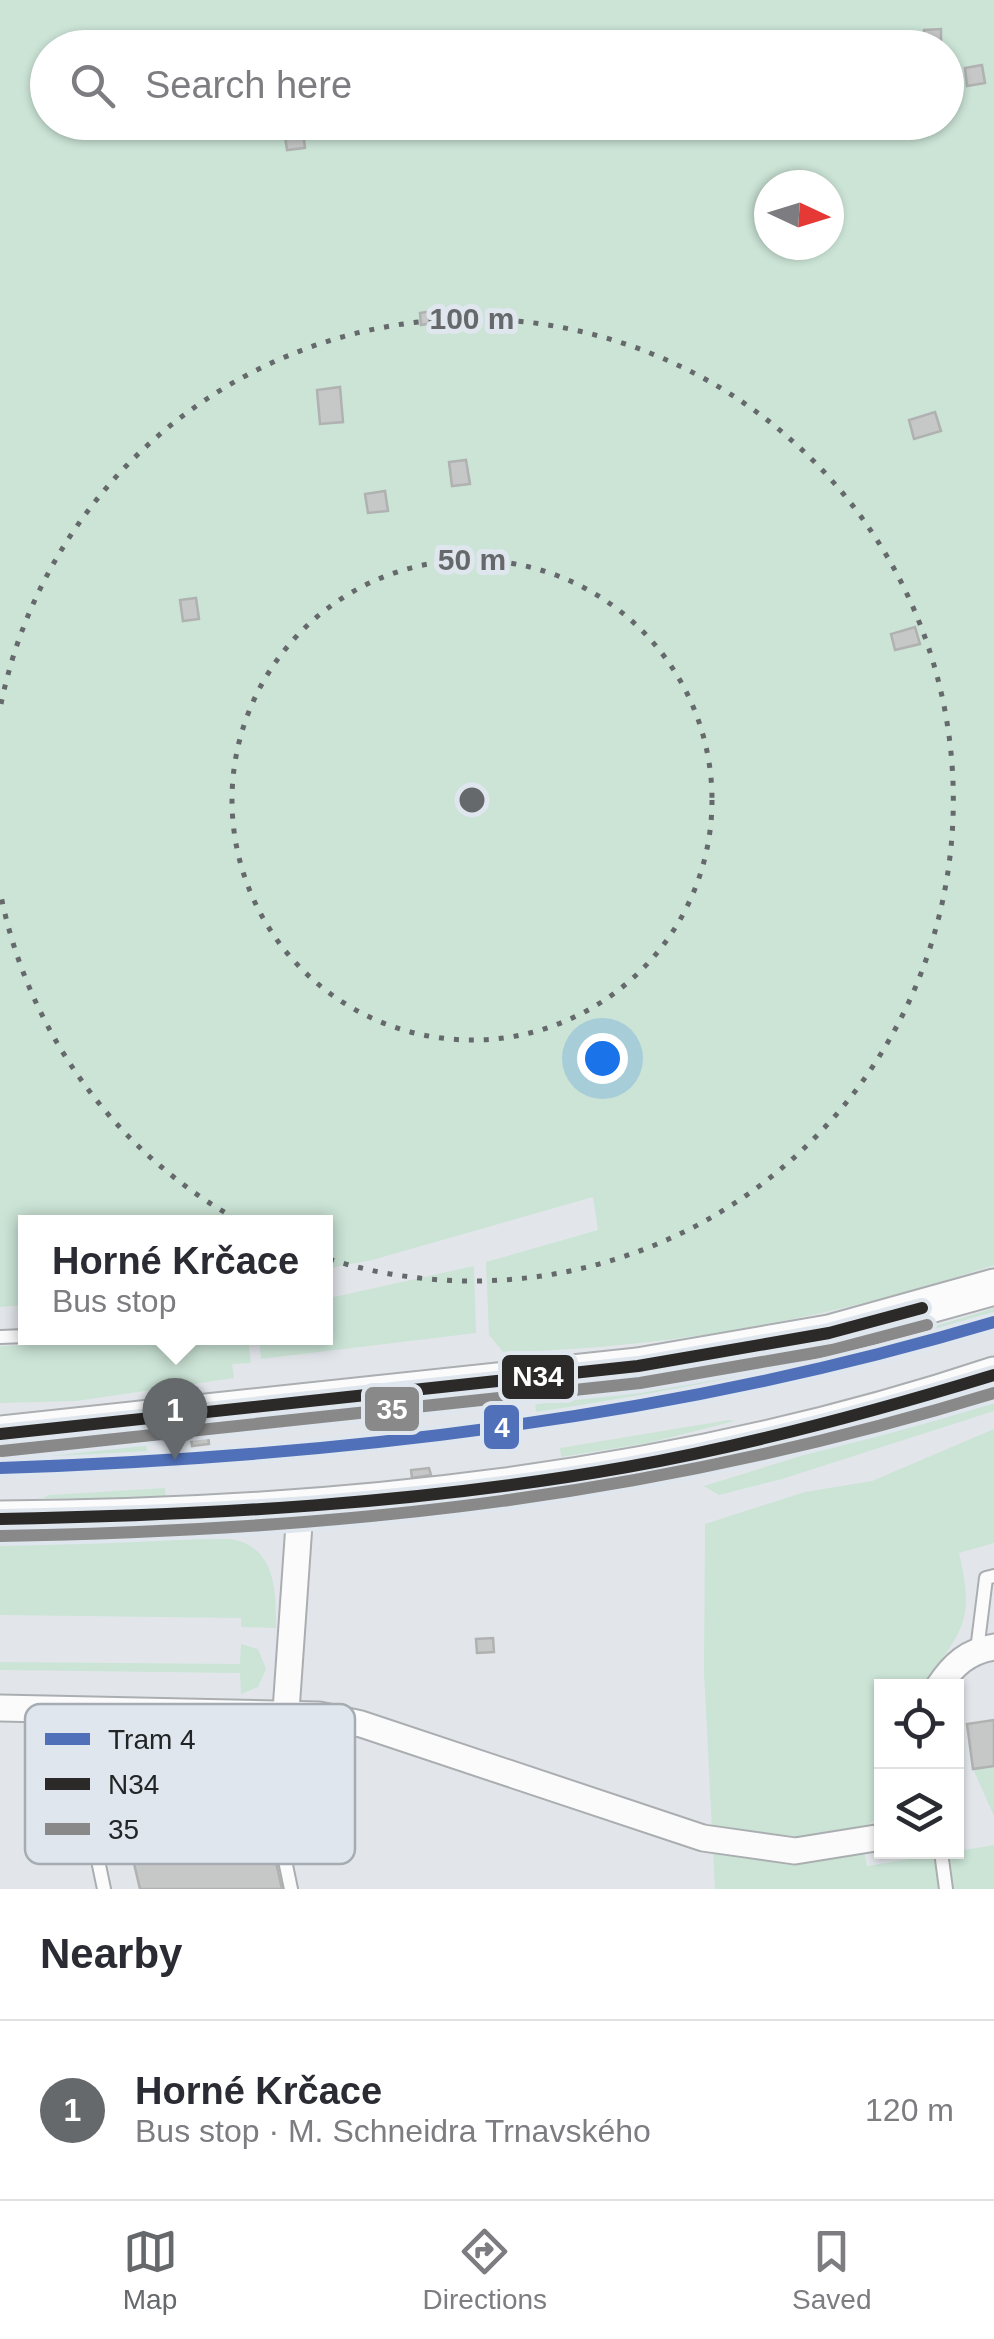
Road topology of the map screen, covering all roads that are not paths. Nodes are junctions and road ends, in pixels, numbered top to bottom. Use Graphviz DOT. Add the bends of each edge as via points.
graph roads {
  1 [pos="994,1287"];
  2 [pos="994,1375"];
  3 [pos="0,1434"];
  4 [pos="300,1510"];
  5 [pos="0,1519"];
  6 [pos="994,1576"];
  7 [pos="986,1649"];
  8 [pos="945,1679"];
  9 [pos="286,1704"];
  10 [pos="355,1723"];
  11 [pos="874,1838"];
  12 [pos="942,1859"];
  13 [pos="99,1864"];
  14 [pos="286,1864"];
  15 [pos="104,1889"];
  16 [pos="291,1889"];
  17 [pos="946,1889"];
  1 -- 3 [label="main road" via="829,1333 638,1366"];
  2 -- 4 [label="main road" via="659,1460 447,1496"];
  4 -- 5 [label="main road"];
  4 -- 9 [label="street"];
  6 -- 7 [label="lane" via="986,1578"];
  7 -- 8 [label="street" via="961,1660"];
  10 -- 11 [label="street" via="703,1838 794,1851"];
  12 -- 17 [label="lane"];
  13 -- 15 [label="lane"];
  14 -- 16 [label="lane"];
}
